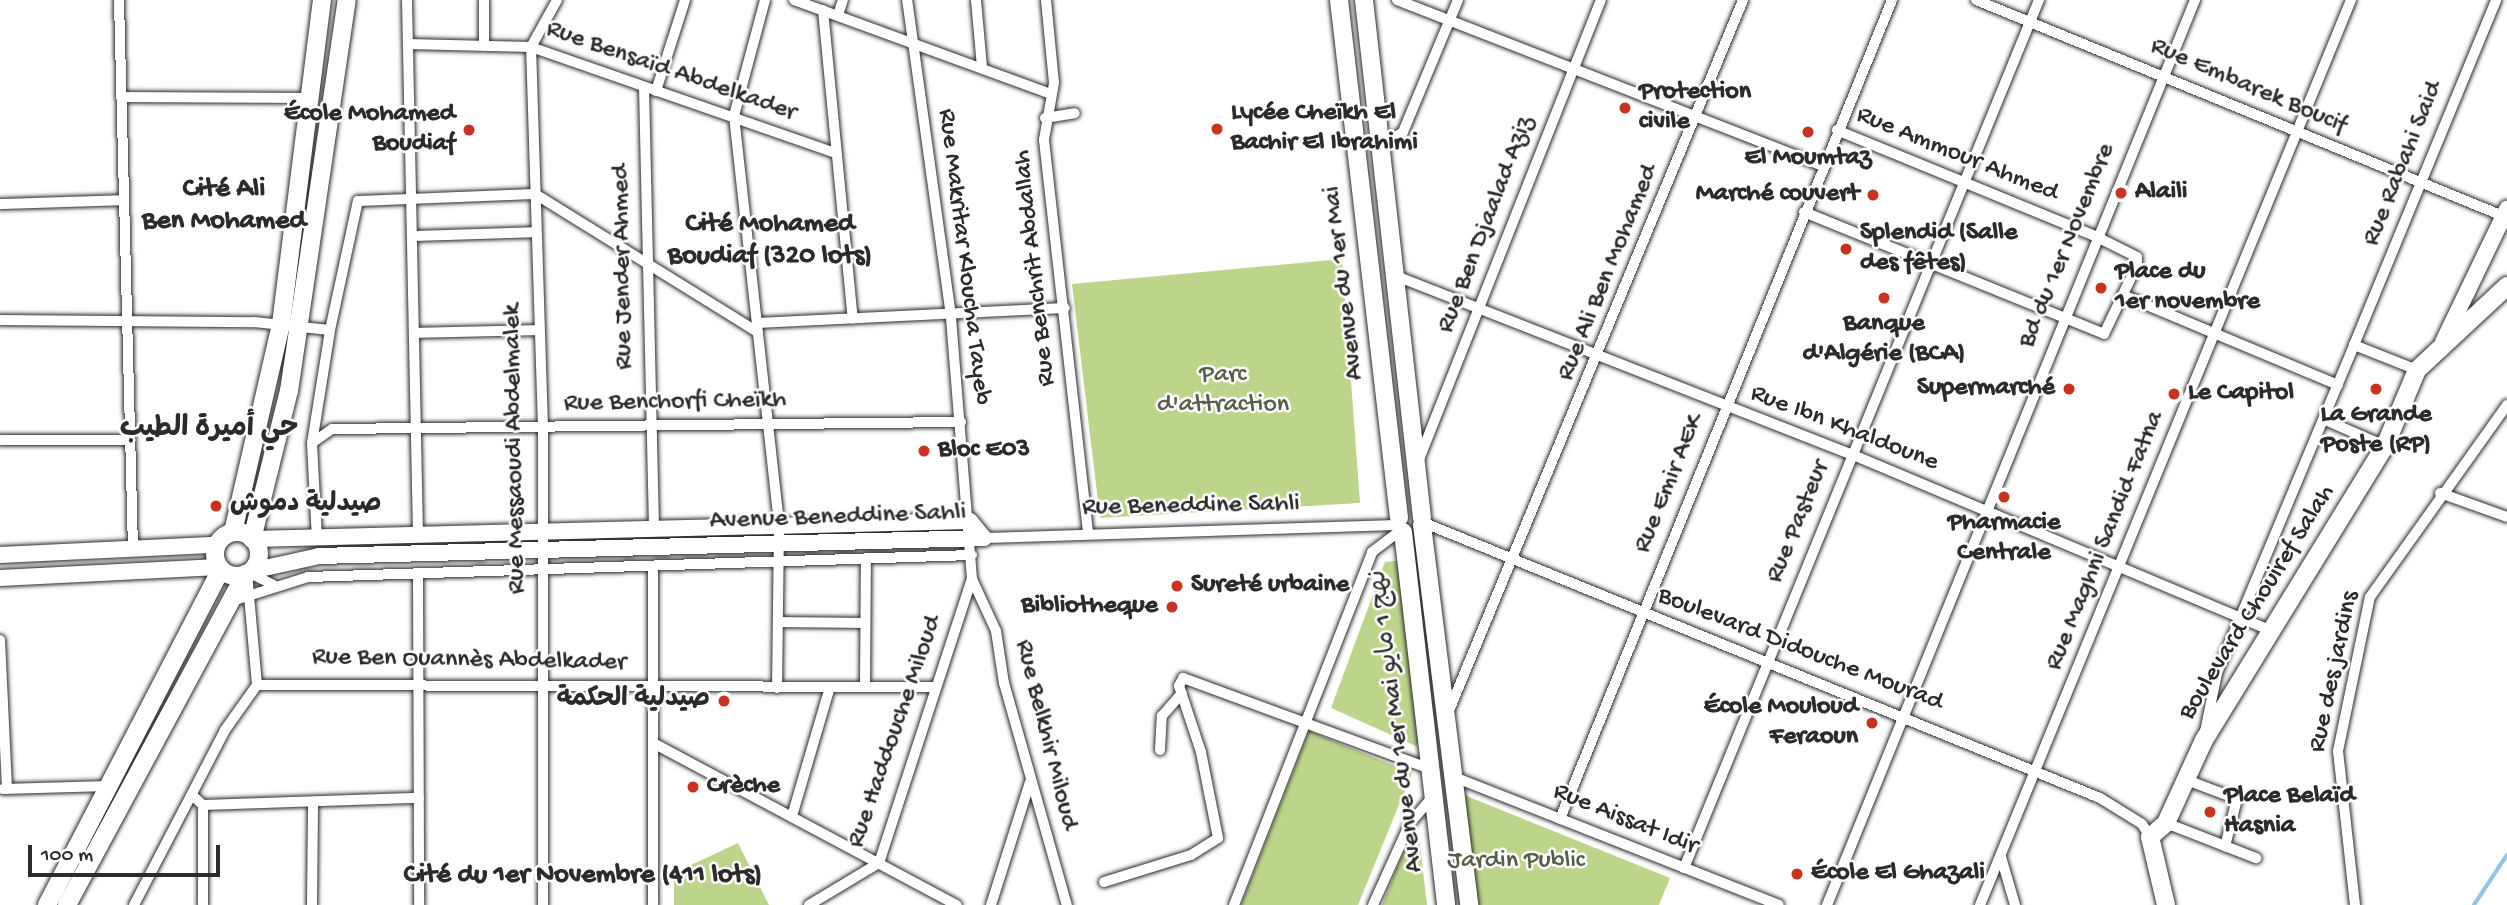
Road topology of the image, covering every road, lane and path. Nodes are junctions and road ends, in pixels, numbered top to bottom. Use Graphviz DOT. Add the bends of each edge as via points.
graph roads {
  1 [pos="119,0"];
  2 [pos="323,0"];
  3 [pos="347,0"];
  4 [pos="407,0"];
  5 [pos="484,0"];
  6 [pos="557,0"];
  7 [pos="685,0"];
  8 [pos="765,0"];
  9 [pos="794,0"];
  10 [pos="843,0"];
  11 [pos="907,0"];
  12 [pos="976,0"];
  13 [pos="1046,0"];
  14 [pos="1339,0"];
  15 [pos="1364,0"];
  16 [pos="1397,0"];
  17 [pos="1458,0"];
  18 [pos="1601,0"];
  19 [pos="1743,0"];
  20 [pos="1892,0"];
  21 [pos="1976,0"];
  22 [pos="2039,0"];
  23 [pos="2195,0"];
  24 [pos="2351,0"];
  25 [pos="2496,0"];
  26 [pos="823,10"];
  27 [pos="838,15"];
  28 [pos="1450,21"];
  29 [pos="2030,23"];
  30 [pos="909,42"];
  31 [pos="408,44"];
  32 [pos="484,46"];
  33 [pos="531,47"];
  34 [pos="982,67"];
  35 [pos="1572,71"];
  36 [pos="2163,74"];
  37 [pos="644,87"];
  38 [pos="656,91"];
  39 [pos="1051,94"];
  40 [pos="121,97"];
  41 [pos="308,98"];
  42 [pos="1075,113"];
  43 [pos="734,116"];
  44 [pos="1045,118"];
  45 [pos="1695,121"];
  46 [pos="1837,130"];
  47 [pos="2294,131"];
  48 [pos="1380,146"];
  49 [pos="1356,148"];
  50 [pos="833,152"];
  51 [pos="1822,166"];
  52 [pos="1964,183"];
  53 [pos="2420,187"];
  54 [pos="535,194"];
  55 [pos="124,200"];
  56 [pos="411,203"];
  57 [pos="0,204"];
  58 [pos="1804,212"];
  59 [pos="2505,213"];
  60 [pos="536,232"];
  61 [pos="412,236"];
  62 [pos="2095,236"];
  63 [pos="1931,261"];
  64 [pos="647,267"];
  65 [pos="1396,276"];
  66 [pos="2507,286"];
  67 [pos="2123,295"];
  68 [pos="1479,307"];
  69 [pos="1065,308"];
  70 [pos="951,317"];
  71 [pos="2063,318"];
  72 [pos="127,319"];
  73 [pos="853,319"];
  74 [pos="0,320"];
  75 [pos="281,324"];
  76 [pos="300,327"];
  77 [pos="757,328"];
  78 [pos="330,330"];
  79 [pos="537,330"];
  80 [pos="415,333"];
  81 [pos="2216,334"];
  82 [pos="2443,342"];
  83 [pos="2354,345"];
  84 [pos="1600,356"];
  85 [pos="2417,370"];
  86 [pos="2338,386"];
  87 [pos="2507,405"];
  88 [pos="1725,407"];
  89 [pos="2325,420"];
  90 [pos="961,422"];
  91 [pos="767,425"];
  92 [pos="543,428"];
  93 [pos="650,428"];
  94 [pos="416,429"];
  95 [pos="0,440"];
  96 [pos="130,440"];
  97 [pos="312,443"];
  98 [pos="2385,446"];
  99 [pos="1851,454"];
  100 [pos="1416,468"];
  101 [pos="2440,493"];
  102 [pos="1987,511"];
  103 [pos="2507,517"];
  104 [pos="970,521"];
  105 [pos="1422,521"];
  106 [pos="779,526"];
  107 [pos="1401,526"];
  108 [pos="654,531"];
  109 [pos="233,532"];
  110 [pos="1088,532"];
  111 [pos="542,533"];
  112 [pos="418,536"];
  113 [pos="253,539"];
  114 [pos="317,540"];
  115 [pos="976,544"];
  116 [pos="216,545"];
  117 [pos="133,548"];
  118 [pos="781,553"];
  119 [pos="0,555"];
  120 [pos="866,558"];
  121 [pos="544,559"];
  122 [pos="1513,562"];
  123 [pos="653,566"];
  124 [pos="2120,566"];
  125 [pos="220,568"];
  126 [pos="248,573"];
  127 [pos="418,574"];
  128 [pos="0,578"];
  129 [pos="972,579"];
  130 [pos="275,586"];
  131 [pos="249,596"];
  132 [pos="229,602"];
  133 [pos="1643,614"];
  134 [pos="2241,618"];
  135 [pos="779,622"];
  136 [pos="865,623"];
  137 [pos="2272,631"];
  138 [pos="0,640"];
  139 [pos="0,650"];
  140 [pos="1767,663"];
  141 [pos="417,684"];
  142 [pos="257,685"];
  143 [pos="655,685"];
  144 [pos="1,686"];
  145 [pos="546,686"];
  146 [pos="831,687"];
  147 [pos="865,687"];
  148 [pos="935,687"];
  149 [pos="777,688"];
  150 [pos="1182,693"];
  151 [pos="1447,715"];
  152 [pos="1906,715"];
  153 [pos="1305,720"];
  154 [pos="2204,740"];
  155 [pos="655,744"];
  156 [pos="1160,750"];
  157 [pos="1430,769"];
  158 [pos="2036,770"];
  159 [pos="1454,776"];
  160 [pos="2184,779"];
  161 [pos="1030,782"];
  162 [pos="108,786"];
  163 [pos="4,789"];
  164 [pos="1433,797"];
  165 [pos="419,798"];
  166 [pos="198,801"];
  167 [pos="313,804"];
  168 [pos="792,816"];
  169 [pos="1560,819"];
  170 [pos="2166,823"];
  171 [pos="2150,838"];
  172 [pos="2225,846"];
  173 [pos="2001,857"];
  174 [pos="2256,858"];
  175 [pos="879,863"];
  176 [pos="1684,867"];
  177 [pos="1104,882"];
  178 [pos="47,905"];
  179 [pos="67,905"];
  180 [pos="134,905"];
  181 [pos="203,905"];
  182 [pos="312,905"];
  183 [pos="419,905"];
  184 [pos="543,905"];
  185 [pos="653,905"];
  186 [pos="809,905"];
  187 [pos="957,905"];
  188 [pos="990,905"];
  189 [pos="1067,905"];
  190 [pos="1234,905"];
  191 [pos="1373,905"];
  192 [pos="1446,905"];
  193 [pos="1469,905"];
  194 [pos="1779,905"];
  195 [pos="1826,905"];
  196 [pos="1980,905"];
  197 [pos="2015,905"];
  198 [pos="2166,905"];
  199 [pos="2355,905"];
  1 -- 40 [label="street"];
  2 -- 41 [label="main road"];
  3 -- 76 [label="main road"];
  4 -- 31 [label="street"];
  5 -- 32 [label="street"];
  6 -- 33 [label="street"];
  7 -- 38 [label="street"];
  8 -- 43 [label="street"];
  9 -- 26 [label="street"];
  10 -- 27 [label="street"];
  11 -- 30 [label="street, Rue Makritar Kloucha Tayeb"];
  12 -- 34 [label="street"];
  13 -- 39 [label="street, Rue Benchrit Abdallah"];
  14 -- 49 [label="main road, Avenue du 1er Mai"];
  15 -- 48 [label="main road, Avenue du 1er Mai"];
  16 -- 28 [label="street"];
  17 -- 28 [label="street"];
  18 -- 35 [label="street, Rue Ben Djaalad Aziz"];
  19 -- 45 [label="street, Rue Ali Ben Mohamed"];
  20 -- 46 [label="street, Rue Emir AEK"];
  21 -- 29 [label="street, Rue Embarek Boucif"];
  22 -- 29 [label="street, Rue Pasteur"];
  23 -- 36 [label="street, Bd du 1er Novembre"];
  24 -- 47 [label="street, Rue Maghni Sandid Fatna"];
  25 -- 53 [label="street, Rue Rabahi Said"];
  26 -- 27 [label="street"];
  26 -- 50 [label="street"];
  27 -- 30 [label="street"];
  28 -- 35 [label="street"];
  28 -- 48 [label="street" via="1403,132"];
  29 -- 36 [label="street, Rue Embarek Boucif"];
  29 -- 52 [label="street, Rue Pasteur"];
  30 -- 34 [label="street"];
  30 -- 70 [label="street, Rue Makritar Kloucha Tayeb" via="928,134"];
  31 -- 32 [label="street, Rue Bensaïd Abdelkader"];
  31 -- 56 [label="street"];
  32 -- 33 [label="street, Rue Bensaïd Abdelkader"];
  33 -- 37 [label="street, Rue Bensaïd Abdelkader"];
  33 -- 54 [label="street, Rue Messaoudi Abdelmalek"];
  34 -- 39 [label="street"];
  35 -- 45 [label="street"];
  35 -- 68 [label="street, Rue Ben Djaalad Aziz"];
  36 -- 47 [label="street, Rue Embarek Boucif"];
  36 -- 62 [label="street, Bd du 1er Novembre"];
  37 -- 38 [label="street, Rue Bensaïd Abdelkader"];
  37 -- 64 [label="street, Rue Jender Ahmed"];
  38 -- 43 [label="street, Rue Bensaïd Abdelkader"];
  39 -- 44 [label="street, Rue Benchrit Abdallah"];
  40 -- 41 [label="street"];
  40 -- 55 [label="street"];
  41 -- 75 [label="main road"];
  42 -- 44 [label="street"];
  43 -- 50 [label="street, Rue Bensaïd Abdelkader"];
  43 -- 77 [label="street"];
  44 -- 69 [label="street, Rue Benchrit Abdallah"];
  45 -- 51 [label="street"];
  45 -- 84 [label="street, Rue Ali Ben Mohamed"];
  46 -- 51 [label="street, Rue Emir AEK"];
  46 -- 52 [label="street, Rue Ammour Ahmed"];
  47 -- 53 [label="street, Rue Embarek Boucif"];
  47 -- 81 [label="street, Rue Maghni Sandid Fatna"];
  48 -- 49 [label="main road"];
  48 -- 65 [label="main road, Avenue du 1er Mai"];
  49 -- 107 [label="main road, Avenue du 1er Mai"];
  50 -- 73 [label="street"];
  51 -- 58 [label="street, Rue Emir AEK"];
  52 -- 62 [label="street, Rue Ammour Ahmed"];
  52 -- 63 [label="street, Rue Pasteur"];
  53 -- 59 [label="street, Rue Embarek Boucif"];
  53 -- 83 [label="street, Rue Rabahi Said"];
  54 -- 56 [label="street"];
  54 -- 60 [label="street, Rue Messaoudi Abdelmalek"];
  54 -- 64 [label="street"];
  55 -- 57 [label="street"];
  55 -- 72 [label="street"];
  56 -- 61 [label="street"];
  56 -- 78 [label="street" via="358,201"];
  58 -- 63 [label="street, Rue Ammour Ahmed"];
  58 -- 88 [label="street, Rue Emir AEK"];
  59 -- 82 [label="street, Boulevard Chouiref Salah"];
  60 -- 61 [label="street"];
  60 -- 79 [label="street, Rue Messaoudi Abdelmalek"];
  61 -- 80 [label="street"];
  62 -- 67 [label="street, Rue Ammour Ahmed" via="2138,259"];
  62 -- 71 [label="street, Bd du 1er Novembre"];
  63 -- 71 [label="street, Rue Ammour Ahmed"];
  63 -- 99 [label="street, Rue Pasteur"];
  64 -- 77 [label="street"];
  64 -- 93 [label="street, Rue Jender Ahmed"];
  65 -- 68 [label="street, Rue Ibn Khaldoune"];
  65 -- 100 [label="main road, Avenue du 1er Mai"];
  66 -- 82 [label="main road"];
  67 -- 71 [label="street, Rue Ammour Ahmed" via="2107,332"];
  67 -- 81 [label="street"];
  68 -- 84 [label="street, Rue Ibn Khaldoune"];
  68 -- 100 [label="street, Rue Ben Djaalad Aziz"];
  69 -- 70 [label="street"];
  69 -- 110 [label="street, Rue Benchrit Abdallah"];
  70 -- 73 [label="street"];
  70 -- 90 [label="street, Rue Makritar Kloucha Tayeb"];
  71 -- 102 [label="street, Bd du 1er Novembre"];
  72 -- 74 [label="street"];
  72 -- 75 [label="street"];
  72 -- 96 [label="street"];
  73 -- 77 [label="street"];
  75 -- 76 [label="street"];
  75 -- 109 [label="main road"];
  76 -- 78 [label="street"];
  76 -- 113 [label="main road"];
  77 -- 91 [label="street"];
  78 -- 97 [label="street"];
  79 -- 80 [label="street"];
  79 -- 92 [label="street, Rue Messaoudi Abdelmalek"];
  80 -- 94 [label="street"];
  81 -- 86 [label="street"];
  81 -- 124 [label="street, Rue Maghni Sandid Fatna"];
  82 -- 85 [label="main road, Boulevard Chouiref Salah"];
  83 -- 85 [label="street"];
  83 -- 86 [label="street, Rue Rabahi Said"];
  84 -- 88 [label="street, Rue Ibn Khaldoune"];
  84 -- 122 [label="street, Rue Ali Ben Mohamed"];
  85 -- 98 [label="main road, Boulevard Chouiref Salah"];
  86 -- 89 [label="street"];
  87 -- 101 [label="street, Rue des jardins"];
  88 -- 99 [label="street, Rue Ibn Khaldoune"];
  88 -- 133 [label="street, Rue Emir AEK"];
  89 -- 98 [label="street"];
  89 -- 134 [label="street"];
  90 -- 91 [label="street, Rue Benchorfi Cheïkh"];
  90 -- 104 [label="street, Rue Makritar Kloucha Tayeb"];
  91 -- 93 [label="street, Rue Benchorfi Cheïkh"];
  91 -- 106 [label="street"];
  92 -- 93 [label="street, Rue Benchorfi Cheïkh"];
  92 -- 94 [label="street, Rue Benchorfi Cheïkh"];
  92 -- 111 [label="street, Rue Messaoudi Abdelmalek"];
  93 -- 108 [label="street, Rue Jender Ahmed"];
  94 -- 97 [label="street, Rue Benchorfi Cheïkh" via="332,429"];
  94 -- 112 [label="street"];
  95 -- 96 [label="street"];
  96 -- 117 [label="street"];
  97 -- 114 [label="street"];
  98 -- 137 [label="main road, Boulevard Chouiref Salah"];
  99 -- 102 [label="street, Rue Ibn Khaldoune"];
  99 -- 140 [label="street, Rue Pasteur"];
  100 -- 105 [label="main road, Avenue du 1er Mai"];
  101 -- 103 [label="street"];
  101 -- 199 [label="street, Rue des jardins" via="2384,571 2364,618 2338,751"];
  102 -- 124 [label="street, Rue Ibn Khaldoune"];
  102 -- 152 [label="street, Bd du 1er Novembre"];
  104 -- 106 [label="street, Avenue Beneddine Sahli"];
  104 -- 115 [label="street, Avenue Beneddine Sahli"];
  105 -- 107 [label="main road" via="1413,534"];
  105 -- 122 [label="street, Boulevard Didouche Mourad"];
  105 -- 151 [label="main road, Avenue du 1er Mai نهج 1 مايو"];
  106 -- 108 [label="street, Avenue Beneddine Sahli"];
  106 -- 118 [label="street"];
  107 -- 110 [label="street, Rue Beneddine Sahli"];
  107 -- 153 [label="street" via="1372,552"];
  107 -- 157 [label="main road, Avenue du 1er Mai نهج 1 مايو"];
  108 -- 111 [label="street, Avenue Beneddine Sahli"];
  109 -- 113 [label="main road"];
  109 -- 116 [label="main road"];
  110 -- 115 [label="street, Rue Beneddine Sahli"];
  111 -- 112 [label="street, Avenue Beneddine Sahli"];
  111 -- 121 [label="street, Rue Messaoudi Abdelmalek"];
  112 -- 114 [label="street, Avenue Beneddine Sahli"];
  113 -- 114 [label="street, Avenue Beneddine Sahli"];
  113 -- 126 [label="main road" via="258,558"];
  115 -- 118 [label="street, Avenue Beneddine Sahli"];
  115 -- 120 [label="street, Avenue Beneddine Sahli"];
  115 -- 129 [label="street, Rue Haddouche Miloud"];
  116 -- 117 [label="street"];
  116 -- 125 [label="main road"];
  117 -- 119 [label="street"];
  118 -- 120 [label="street, Avenue Beneddine Sahli"];
  118 -- 121 [label="street, Avenue Beneddine Sahli"];
  118 -- 123 [label="street, Avenue Beneddine Sahli"];
  118 -- 135 [label="street"];
  120 -- 136 [label="street"];
  121 -- 123 [label="street, Avenue Beneddine Sahli"];
  121 -- 126 [label="street, Avenue Beneddine Sahli" via="319,556"];
  121 -- 127 [label="street, Avenue Beneddine Sahli"];
  121 -- 145 [label="street, Rue Messaoudi Abdelmalek"];
  122 -- 133 [label="street, Boulevard Didouche Mourad"];
  122 -- 151 [label="street"];
  123 -- 143 [label="street"];
  124 -- 134 [label="street, Rue Ibn Khaldoune"];
  124 -- 158 [label="street, Rue Maghni Sandid Fatna"];
  125 -- 126 [label="main road"];
  125 -- 128 [label="street"];
  125 -- 162 [label="main road"];
  126 -- 130 [label="street"];
  126 -- 131 [label="street"];
  126 -- 132 [label="main road"];
  127 -- 130 [label="street, Avenue Beneddine Sahli" via="308,577"];
  127 -- 141 [label="street"];
  129 -- 148 [label="street, Rue Haddouche Miloud"];
  129 -- 161 [label="street, Rue Belkhir Miloud" via="996,631"];
  130 -- 131 [label="street, Avenue Beneddine Sahli"];
  131 -- 132 [label="street, Avenue Beneddine Sahli"];
  131 -- 142 [label="street"];
  132 -- 179 [label="main road"];
  133 -- 140 [label="street, Boulevard Didouche Mourad"];
  133 -- 169 [label="street, Rue Emir AEK"];
  134 -- 137 [label="street, Rue Ibn Khaldoune"];
  134 -- 154 [label="street" via="2211,693"];
  135 -- 136 [label="street"];
  135 -- 149 [label="street"];
  136 -- 147 [label="street"];
  137 -- 154 [label="main road, Boulevard Chouiref Salah"];
  138 -- 139 [label="street"];
  139 -- 144 [label="street"];
  140 -- 152 [label="street, Boulevard Didouche Mourad"];
  140 -- 176 [label="street, Rue Pasteur"];
  141 -- 142 [label="street, Rue Ben Ouannès Abdelkader"];
  141 -- 145 [label="street, Rue Ben Ouannès Abdelkader"];
  141 -- 165 [label="street"];
  142 -- 166 [label="street" via="225,730"];
  143 -- 145 [label="street, Rue Ben Ouannès Abdelkader"];
  143 -- 149 [label="street, Rue Ben Ouannès Abdelkader"];
  143 -- 155 [label="street"];
  144 -- 163 [label="street"];
  145 -- 184 [label="street, Rue Messaoudi Abdelmalek"];
  146 -- 147 [label="street, Rue Ben Ouannès Abdelkader"];
  146 -- 149 [label="street, Rue Ben Ouannès Abdelkader"];
  146 -- 168 [label="street"];
  147 -- 148 [label="street, Rue Ben Ouannès Abdelkader"];
  148 -- 175 [label="street, Rue Haddouche Miloud"];
  150 -- 153 [label="street" via="1180,680 1194,680"];
  150 -- 156 [label="street" via="1162,716"];
  150 -- 177 [label="street" via="1218,838 1191,855"];
  151 -- 159 [label="main road, Avenue du 1er Mai نهج 1 مايو"];
  152 -- 158 [label="street, Boulevard Didouche Mourad"];
  152 -- 195 [label="street, Bd du 1er Novembre"];
  153 -- 157 [label="street"];
  153 -- 190 [label="street"];
  154 -- 160 [label="main road, Boulevard Chouiref Salah"];
  155 -- 168 [label="street"];
  155 -- 185 [label="street"];
  157 -- 159 [label="main road"];
  157 -- 164 [label="main road, Avenue du 1er Mai نهج 1 مايو"];
  158 -- 171 [label="street, Boulevard Didouche Mourad" via="2129,813"];
  158 -- 173 [label="street, Rue Maghni Sandid Fatna"];
  159 -- 169 [label="street, Rue Aissat Idir"];
  159 -- 193 [label="main road, Avenue du 1er Mai نهج 1 مايو"];
  160 -- 170 [label="main road, Boulevard Chouiref Salah"];
  160 -- 172 [label="street" via="2237,799"];
  161 -- 188 [label="street"];
  161 -- 189 [label="street, Rue Belkhir Miloud"];
  162 -- 163 [label="street"];
  162 -- 178 [label="main road"];
  164 -- 191 [label="street" via="1410,823"];
  164 -- 192 [label="main road, Avenue du 1er Mai نهج 1 مايو"];
  165 -- 167 [label="street"];
  165 -- 183 [label="street"];
  166 -- 167 [label="street"];
  166 -- 180 [label="street"];
  166 -- 181 [label="street"];
  167 -- 182 [label="street"];
  168 -- 175 [label="street"];
  169 -- 176 [label="street, Rue Aissat Idir"];
  170 -- 171 [label="main road, Boulevard Chouiref Salah"];
  170 -- 172 [label="street"];
  171 -- 198 [label="main road"];
  172 -- 174 [label="street"];
  173 -- 196 [label="street, Rue Maghni Sandid Fatna"];
  173 -- 197 [label="street"];
  175 -- 186 [label="street, Rue Haddouche Miloud"];
  175 -- 187 [label="street"];
  176 -- 194 [label="street, Rue Aissat Idir"];
}
